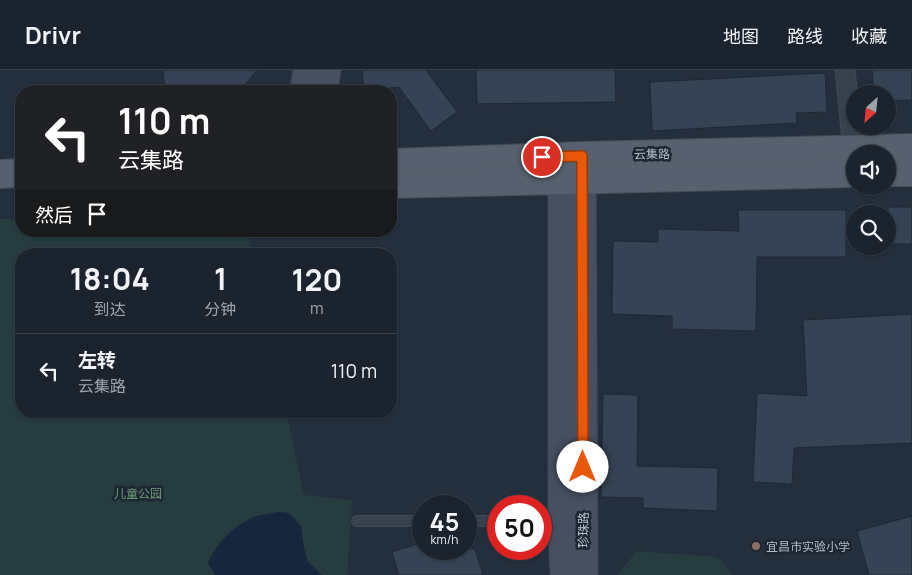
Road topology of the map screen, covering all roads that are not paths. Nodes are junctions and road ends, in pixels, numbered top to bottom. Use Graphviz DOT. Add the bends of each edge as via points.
graph roads {
  1 [pos="307,70"];
  2 [pos="327,70"];
  3 [pos="845,70"];
  4 [pos="305,85"];
  5 [pos="324,85"];
  6 [pos="852,145"];
  7 [pos="912,148"];
  8 [pos="896,152"];
  9 [pos="846,161"];
  10 [pos="397,163"];
  11 [pos="572,168"];
  12 [pos="896,172"];
  13 [pos="912,172"];
  14 [pos="15,173"];
  15 [pos="0,174"];
  16 [pos="397,183"];
  17 [pos="15,192"];
  18 [pos="0,193"];
  19 [pos="357,521"];
  20 [pos="412,521"];
  21 [pos="552,521"];
  22 [pos="564,575"];
  23 [pos="584,575"];
  1 -- 4 [label="main road"];
  2 -- 5 [label="main road"];
  3 -- 6 [label="street"];
  7 -- 8 [label="main road, 云集路"];
  9 -- 11 [label="main road, 云集路"];
  10 -- 11 [label="main road, 云集路"];
  11 -- 16 [label="main road, 云集路"];
  11 -- 21 [label="main road, 珍珠路"];
  11 -- 23 [label="main road, 珍珠路"];
  12 -- 13 [label="main road"];
  14 -- 15 [label="main road"];
  17 -- 18 [label="main road"];
  19 -- 20 [label="lane"];
  21 -- 22 [label="main road, 珍珠路"];
}
